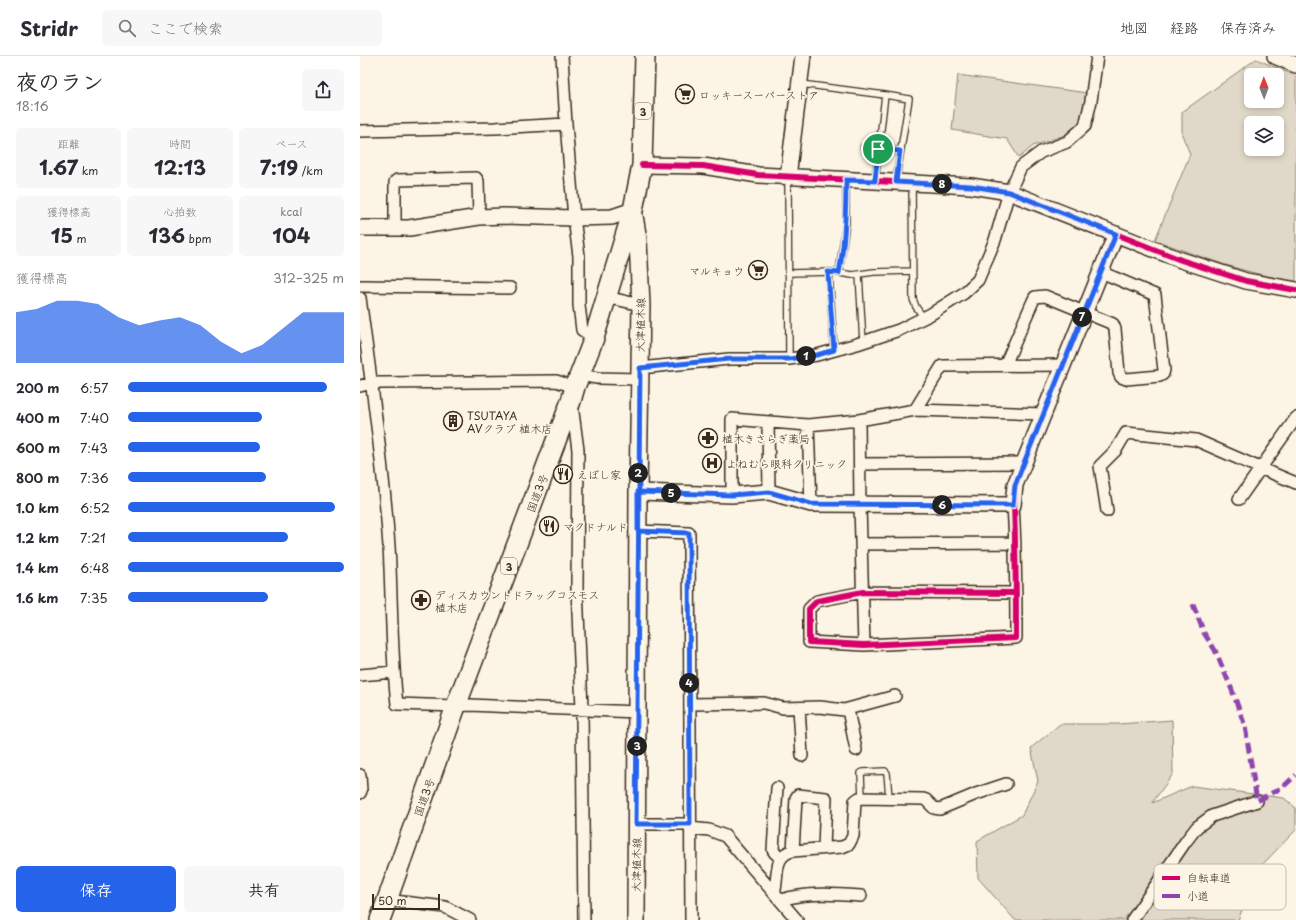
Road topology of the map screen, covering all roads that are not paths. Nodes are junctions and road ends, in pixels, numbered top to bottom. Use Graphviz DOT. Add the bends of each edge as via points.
graph roads {
  1 [pos="562,56"];
  2 [pos="645,56"];
  3 [pos="803,56"];
  4 [pos="1097,56"];
  5 [pos="1275,56"];
  6 [pos="1296,65"];
  7 [pos="799,84"];
  8 [pos="885,95"];
  9 [pos="566,124"];
  10 [pos="360,131"];
  11 [pos="864,146"];
  12 [pos="878,149"];
  13 [pos="900,151"];
  14 [pos="642,165"];
  15 [pos="788,177"];
  16 [pos="846,180"];
  17 [pos="875,181"];
  18 [pos="896,182"];
  19 [pos="912,182"];
  20 [pos="1009,192"];
  21 [pos="633,210"];
  22 [pos="479,217"];
  23 [pos="574,218"];
  24 [pos="360,228"];
  25 [pos="395,228"];
  26 [pos="1116,234"];
  27 [pos="828,272"];
  28 [pos="912,272"];
  29 [pos="1100,272"];
  30 [pos="788,273"];
  31 [pos="839,273"];
  32 [pos="859,275"];
  33 [pos="360,286"];
  34 [pos="510,288"];
  35 [pos="1296,290"];
  36 [pos="606,297"];
  37 [pos="360,298"];
  38 [pos="641,305"];
  39 [pos="1084,312"];
  40 [pos="924,318"];
  41 [pos="594,338"];
  42 [pos="863,342"];
  43 [pos="834,350"];
  44 [pos="789,359"];
  45 [pos="1005,365"];
  46 [pos="1063,365"];
  47 [pos="639,373"];
  48 [pos="372,383"];
  49 [pos="360,386"];
  50 [pos="575,388"];
  51 [pos="915,410"];
  52 [pos="1044,414"];
  53 [pos="1296,418"];
  54 [pos="859,420"];
  55 [pos="768,422"];
  56 [pos="808,425"];
  57 [pos="1292,431"];
  58 [pos="1024,463"];
  59 [pos="860,464"];
  60 [pos="1260,468"];
  61 [pos="1296,483"];
  62 [pos="638,492"];
  63 [pos="769,492"];
  64 [pos="732,495"];
  65 [pos="1239,499"];
  66 [pos="811,504"];
  67 [pos="860,505"];
  68 [pos="1013,505"];
  69 [pos="1107,510"];
  70 [pos="638,531"];
  71 [pos="1015,543"];
  72 [pos="862,544"];
  73 [pos="863,592"];
  74 [pos="1016,593"];
  75 [pos="864,645"];
  76 [pos="394,672"];
  77 [pos="360,675"];
  78 [pos="895,696"];
  79 [pos="690,704"];
  80 [pos="456,706"];
  81 [pos="799,708"];
  82 [pos="582,709"];
  83 [pos="848,710"];
  84 [pos="637,712"];
  85 [pos="856,750"];
  86 [pos="802,756"];
  87 [pos="360,774"];
  88 [pos="1006,784"];
  89 [pos="777,788"];
  90 [pos="360,793"];
  91 [pos="862,798"];
  92 [pos="890,798"];
  93 [pos="1257,801"];
  94 [pos="636,824"];
  95 [pos="690,826"];
  96 [pos="824,848"];
  97 [pos="793,851"];
  98 [pos="781,858"];
  99 [pos="1170,864"];
  100 [pos="1154,888"];
  101 [pos="774,892"];
  102 [pos="861,896"];
  103 [pos="386,900"];
  104 [pos="781,900"];
  105 [pos="380,920"];
  106 [pos="470,920"];
  107 [pos="584,920"];
  108 [pos="636,920"];
  109 [pos="691,920"];
  110 [pos="797,920"];
  111 [pos="1132,920"];
  1 -- 9 [label="street"];
  2 -- 14 [label="highway, 国道3号 / 3"];
  3 -- 7 [label="street"];
  4 -- 20 [label="street" via="1085,126 1067,142 1041,152 1021,167"];
  5 -- 6 [label="street"];
  7 -- 8 [label="lane"];
  7 -- 15 [label="street"];
  8 -- 12 [label="lane"];
  8 -- 13 [label="lane" via="908,99"];
  9 -- 10 [label="street"];
  9 -- 23 [label="street"];
  11 -- 12 [label="lane"];
  12 -- 13 [label="lane"];
  12 -- 17 [label="lane"];
  13 -- 18 [label="lane"];
  14 -- 15 [label="street" via="703,166"];
  14 -- 21 [label="highway, 国道3号 / 3"];
  15 -- 16 [label="street"];
  15 -- 30 [label="lane"];
  16 -- 17 [label="street"];
  16 -- 31 [label="lane" via="846,223"];
  17 -- 18 [label="street"];
  18 -- 19 [label="street"];
  19 -- 20 [label="street" via="971,186"];
  19 -- 28 [label="lane"];
  20 -- 26 [label="street"];
  20 -- 40 [label="street" via="978,280 964,293"];
  21 -- 23 [label="street" via="612,217"];
  21 -- 36 [label="highway, 国道3号 / 3"];
  21 -- 38 [label="main road, 大津植木線" via="638,240"];
  22 -- 23 [label="street"];
  22 -- 25 [label="street"];
  22 -- 25 [label="street" via="476,178 397,180"];
  23 -- 41 [label="street" via="579,256 582,330"];
  24 -- 25 [label="street"];
  26 -- 29 [label="street"];
  26 -- 35 [label="street" via="1180,260 1246,281"];
  27 -- 30 [label="lane"];
  27 -- 31 [label="lane"];
  27 -- 43 [label="lane"];
  28 -- 32 [label="lane" via="874,272"];
  28 -- 40 [label="lane" via="913,298"];
  29 -- 39 [label="street"];
  29 -- 39 [label="street" via="1155,295 1163,374 1126,379 1121,377 1114,326 1111,322"];
  30 -- 44 [label="lane"];
  31 -- 32 [label="lane"];
  32 -- 42 [label="lane"];
  33 -- 34 [label="street"];
  36 -- 38 [label="street"];
  36 -- 41 [label="highway, 国道3号 / 3"];
  37 -- 48 [label="street"];
  38 -- 47 [label="main road, 大津植木線"];
  39 -- 45 [label="street" via="1045,296 1035,297"];
  39 -- 46 [label="street"];
  40 -- 42 [label="street" via="899,330"];
  41 -- 50 [label="highway, 国道3号 / 3"];
  42 -- 43 [label="street"];
  43 -- 44 [label="street"];
  44 -- 47 [label="street" via="729,359"];
  45 -- 46 [label="street"];
  45 -- 51 [label="street" via="942,366"];
  46 -- 52 [label="street"];
  47 -- 50 [label="street" via="597,378"];
  47 -- 62 [label="main road, 大津植木線"];
  48 -- 49 [label="street"];
  48 -- 50 [label="street" via="556,381"];
  48 -- 76 [label="street" via="383,468 389,545"];
  50 -- 80 [label="highway, 国道3号 / 3"];
  50 -- 82 [label="street" via="578,450 577,588"];
  51 -- 52 [label="street"];
  51 -- 54 [label="street"];
  52 -- 58 [label="street"];
  53 -- 57 [label="street"];
  54 -- 56 [label="street"];
  54 -- 59 [label="street"];
  55 -- 56 [label="street"];
  55 -- 63 [label="street"];
  55 -- 64 [label="street" via="732,419"];
  56 -- 66 [label="street"];
  57 -- 60 [label="street"];
  58 -- 59 [label="street"];
  58 -- 68 [label="street" via="1015,485"];
  59 -- 67 [label="street"];
  60 -- 61 [label="street"];
  60 -- 65 [label="street"];
  60 -- 69 [label="street" via="1196,440 1126,432 1116,450 1100,466"];
  62 -- 64 [label="street"];
  62 -- 70 [label="main road, 大津植木線"];
  63 -- 64 [label="street"];
  63 -- 66 [label="street"];
  66 -- 67 [label="street"];
  67 -- 68 [label="street"];
  67 -- 72 [label="street"];
  68 -- 71 [label="street"];
  70 -- 79 [label="street" via="689,533"];
  70 -- 84 [label="main road, 大津植木線"];
  71 -- 72 [label="street"];
  71 -- 74 [label="street"];
  72 -- 73 [label="street"];
  73 -- 74 [label="street"];
  73 -- 75 [label="street"];
  73 -- 75 [label="street" via="816,601 808,609 809,642"];
  74 -- 75 [label="street" via="1016,638"];
  76 -- 77 [label="street"];
  76 -- 80 [label="street" via="397,704"];
  78 -- 83 [label="street"];
  79 -- 81 [label="street" via="764,703 783,708"];
  79 -- 95 [label="street"];
  80 -- 82 [label="street"];
  80 -- 103 [label="highway, 国道3号 / 3"];
  81 -- 83 [label="street"];
  81 -- 86 [label="street"];
  82 -- 84 [label="street"];
  82 -- 107 [label="street"];
  83 -- 85 [label="street"];
  84 -- 94 [label="main road, 大津植木線"];
  87 -- 90 [label="street"];
  88 -- 92 [label="street" via="940,809 934,808 924,799"];
  89 -- 98 [label="street" via="773,850"];
  91 -- 92 [label="street"];
  91 -- 92 [label="lane" via="861,773 884,771 887,773"];
  91 -- 96 [label="street" via="856,801 853,836 849,844"];
  93 -- 99 [label="street" via="1212,816 1197,827"];
  94 -- 95 [label="street"];
  94 -- 108 [label="main road, 大津植木線"];
  95 -- 101 [label="street" via="725,836"];
  95 -- 109 [label="street"];
  96 -- 97 [label="street"];
  96 -- 97 [label="street" via="826,798 798,795"];
  97 -- 98 [label="street"];
  98 -- 101 [label="street"];
  100 -- 111 [label="street"];
  101 -- 104 [label="street"];
  102 -- 104 [label="street" via="814,894"];
  103 -- 105 [label="highway, 国道3号 / 3"];
  103 -- 106 [label="street" via="445,907"];
  104 -- 110 [label="street"];
}
